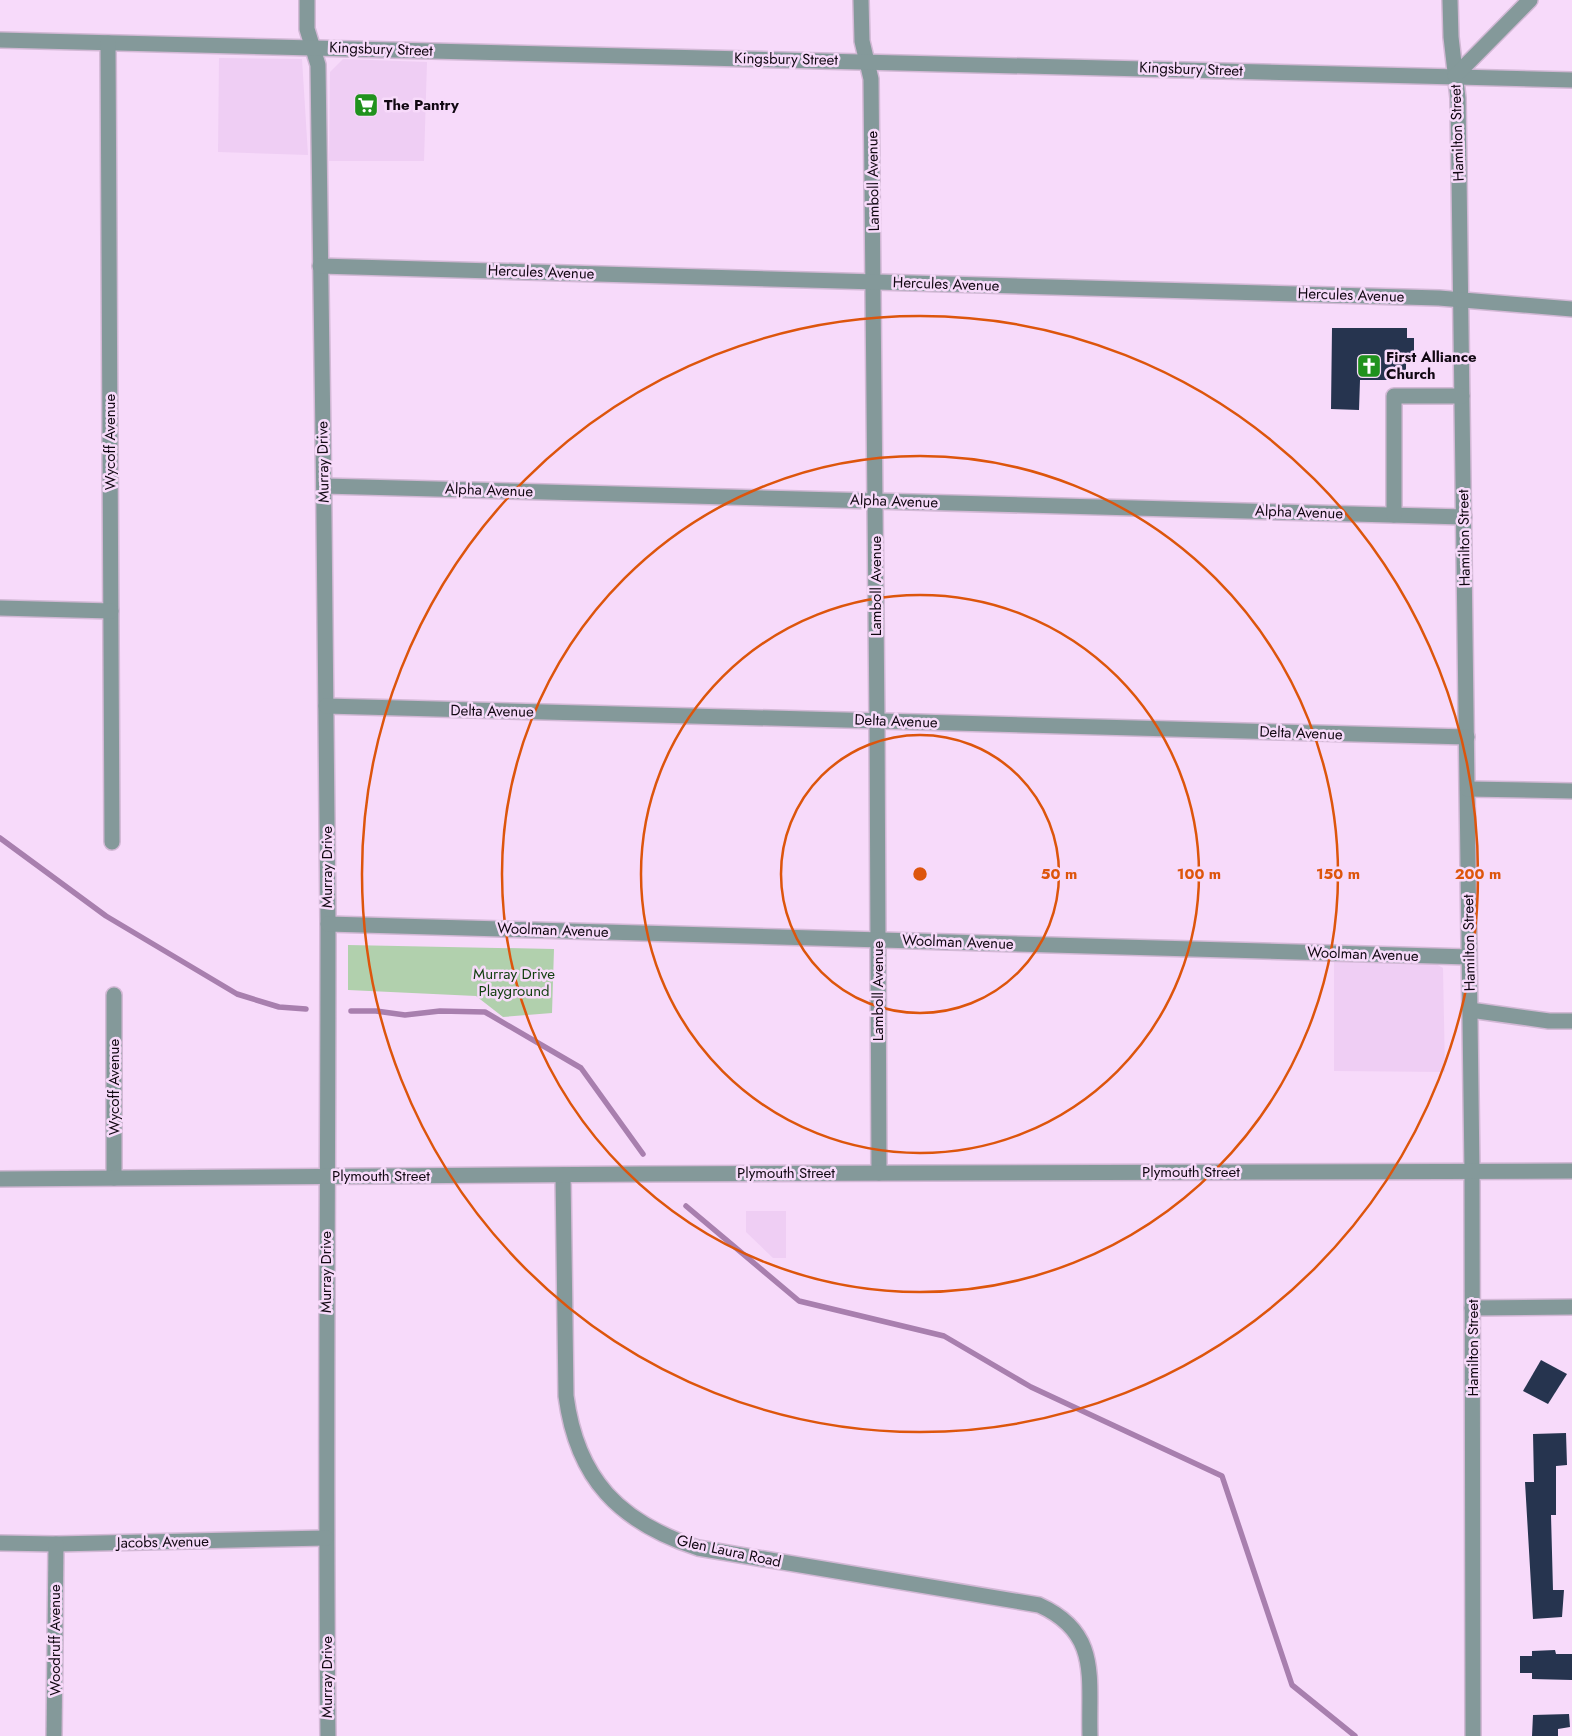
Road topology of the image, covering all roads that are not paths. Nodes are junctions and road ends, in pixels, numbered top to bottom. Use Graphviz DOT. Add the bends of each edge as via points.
graph roads {
  1 [pos="307,0"];
  2 [pos="861,0"];
  3 [pos="1450,0"];
  4 [pos="1530,0"];
  5 [pos="0,40"];
  6 [pos="108,43"];
  7 [pos="311,47"];
  8 [pos="866,61"];
  9 [pos="1455,76"];
  10 [pos="1572,80"];
  11 [pos="320,266"];
  12 [pos="874,282"];
  13 [pos="1460,300"];
  14 [pos="1572,309"];
  15 [pos="1462,396"];
  16 [pos="324,486"];
  17 [pos="876,501"];
  18 [pos="1394,515"];
  19 [pos="1464,517"];
  20 [pos="0,608"];
  21 [pos="111,611"];
  22 [pos="326,706"];
  23 [pos="878,721"];
  24 [pos="1467,737"];
  25 [pos="1468,789"];
  26 [pos="1572,790"];
  27 [pos="112,842"];
  28 [pos="328,924"];
  29 [pos="878,940"];
  30 [pos="1469,957"];
  31 [pos="114,995"];
  32 [pos="1470,1010"];
  33 [pos="1572,1021"];
  34 [pos="1472,1171"];
  35 [pos="1572,1171"];
  36 [pos="879,1173"];
  37 [pos="563,1175"];
  38 [pos="326,1176"];
  39 [pos="114,1178"];
  40 [pos="0,1179"];
  41 [pos="1572,1307"];
  42 [pos="1472,1308"];
  43 [pos="326,1538"];
  44 [pos="0,1543"];
  45 [pos="56,1544"];
  46 [pos="54,1736"];
  47 [pos="328,1736"];
  48 [pos="1090,1736"];
  49 [pos="1473,1736"];
  1 -- 7 [label="street, Murray Drive"];
  2 -- 8 [label="street, Lamboll Avenue"];
  3 -- 9 [label="street, Hamilton Street"];
  4 -- 9 [label="street"];
  5 -- 6 [label="street, Kingsbury Street"];
  6 -- 7 [label="street, Kingsbury Street"];
  6 -- 21 [label="street, Wycoff Avenue"];
  7 -- 8 [label="street, Kingsbury Street"];
  7 -- 11 [label="street, Murray Drive" via="318,65"];
  8 -- 9 [label="street, Kingsbury Street"];
  8 -- 12 [label="street, Lamboll Avenue" via="871,78"];
  9 -- 10 [label="street, Kingsbury Street"];
  9 -- 13 [label="street, Hamilton Street" via="1458,98"];
  11 -- 12 [label="street, Hercules Avenue"];
  11 -- 16 [label="street, Murray Drive"];
  12 -- 13 [label="street, Hercules Avenue"];
  12 -- 17 [label="street, Lamboll Avenue"];
  13 -- 14 [label="street, Hercules Avenue"];
  13 -- 15 [label="street, Hamilton Street"];
  15 -- 18 [label="street" via="1394,396"];
  15 -- 19 [label="street, Hamilton Street"];
  16 -- 17 [label="street, Alpha Avenue"];
  16 -- 22 [label="street, Murray Drive"];
  17 -- 18 [label="street, Alpha Avenue"];
  17 -- 23 [label="street, Lamboll Avenue"];
  18 -- 19 [label="street, Alpha Avenue"];
  19 -- 24 [label="street, Hamilton Street"];
  20 -- 21 [label="street"];
  21 -- 27 [label="street, Wycoff Avenue"];
  22 -- 23 [label="street, Delta Avenue"];
  22 -- 28 [label="street, Murray Drive"];
  23 -- 24 [label="street, Delta Avenue"];
  23 -- 29 [label="street, Lamboll Avenue"];
  24 -- 25 [label="street, Hamilton Street"];
  25 -- 26 [label="street"];
  25 -- 30 [label="street, Hamilton Street"];
  28 -- 29 [label="street, Woolman Avenue"];
  28 -- 38 [label="street, Murray Drive"];
  29 -- 30 [label="street, Woolman Avenue"];
  29 -- 36 [label="street, Lamboll Avenue"];
  30 -- 32 [label="street, Hamilton Street"];
  31 -- 39 [label="street, Wycoff Avenue"];
  32 -- 33 [label="street"];
  32 -- 34 [label="street, Hamilton Street"];
  34 -- 35 [label="street, Plymouth Street"];
  34 -- 36 [label="street, Plymouth Street"];
  34 -- 42 [label="street, Hamilton Street"];
  36 -- 37 [label="street, Plymouth Street"];
  37 -- 38 [label="street, Plymouth Street"];
  37 -- 48 [label="street, Glen Laura Road" via="566,1396 570,1426 595,1480 616,1503 637,1522 669,1539 698,1548 1029,1604 1054,1612 1078,1633 1084,1645"];
  38 -- 39 [label="street, Plymouth Street"];
  38 -- 43 [label="street, Murray Drive"];
  39 -- 40 [label="street, Plymouth Street"];
  41 -- 42 [label="street"];
  42 -- 49 [label="street, Hamilton Street"];
  43 -- 45 [label="street, Jacobs Avenue"];
  43 -- 47 [label="street, Murray Drive"];
  44 -- 45 [label="street, Jacobs Avenue"];
  45 -- 46 [label="street, Woodruff Avenue"];
}
